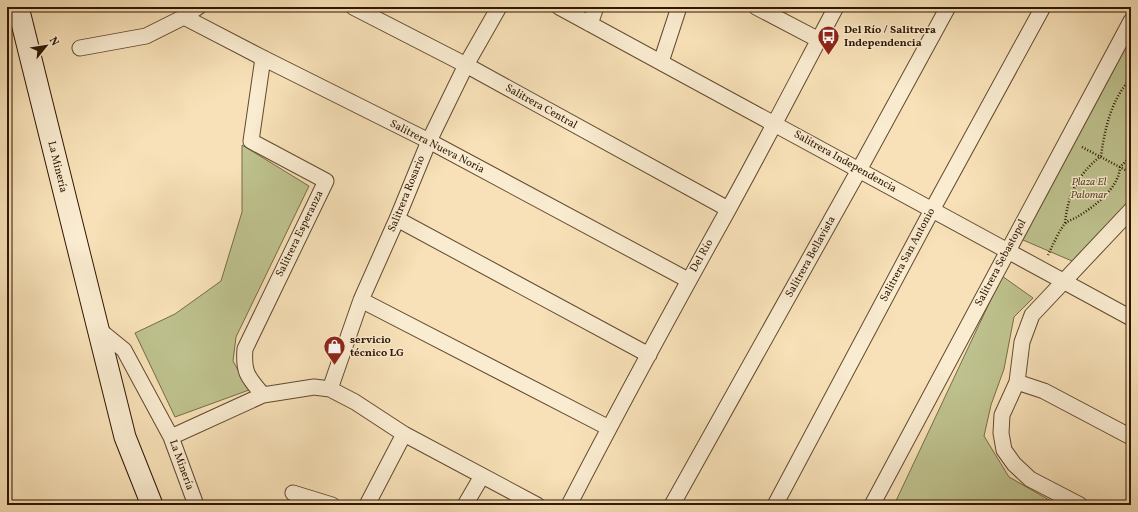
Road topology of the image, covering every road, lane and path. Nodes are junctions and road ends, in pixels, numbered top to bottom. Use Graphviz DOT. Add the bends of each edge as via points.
graph roads {
  1 [pos="18,7"];
  2 [pos="198,7"];
  3 [pos="353,7"];
  4 [pos="499,7"];
  5 [pos="559,7"];
  6 [pos="596,7"];
  7 [pos="679,7"];
  8 [pos="756,7"];
  9 [pos="836,7"];
  10 [pos="948,7"];
  11 [pos="1044,7"];
  12 [pos="184,17"];
  13 [pos="1131,21"];
  14 [pos="590,24"];
  15 [pos="819,40"];
  16 [pos="80,48"];
  17 [pos="263,58"];
  18 [pos="662,62"];
  19 [pos="466,66"];
  20 [pos="1131,78"];
  21 [pos="774,123"];
  22 [pos="1068,140"];
  23 [pos="429,141"];
  24 [pos="1101,156"];
  25 [pos="1131,156"];
  26 [pos="1120,167"];
  27 [pos="859,170"];
  28 [pos="1131,173"];
  29 [pos="728,209"];
  30 [pos="932,210"];
  31 [pos="1131,210"];
  32 [pos="397,219"];
  33 [pos="1065,223"];
  34 [pos="1008,250"];
  35 [pos="1040,269"];
  36 [pos="688,280"];
  37 [pos="1062,281"];
  38 [pos="361,300"];
  39 [pos="1131,318"];
  40 [pos="97,328"];
  41 [pos="649,355"];
  42 [pos="1017,382"];
  43 [pos="330,389"];
  44 [pos="263,395"];
  45 [pos="608,428"];
  46 [pos="404,434"];
  47 [pos="171,437"];
  48 [pos="1131,437"];
  49 [pos="482,476"];
  50 [pos="293,492"];
  51 [pos="152,505"];
  52 [pos="196,505"];
  53 [pos="332,505"];
  54 [pos="367,505"];
  55 [pos="466,505"];
  56 [pos="537,505"];
  57 [pos="569,505"];
  58 [pos="672,505"];
  59 [pos="775,505"];
  60 [pos="872,505"];
  61 [pos="1080,505"];
  1 -- 40 [label="main road, La Minería"];
  2 -- 12 [label="street"];
  3 -- 19 [label="street, Salitrera Central"];
  4 -- 19 [label="street, Salitrera Rosario"];
  5 -- 14 [label="street, Salitrera Independencia"];
  6 -- 14 [label="street"];
  7 -- 18 [label="street"];
  8 -- 15 [label="street"];
  9 -- 15 [label="street, Del Río"];
  10 -- 27 [label="street, Salitrera Bellavista"];
  11 -- 30 [label="street, Salitrera San Antonio"];
  12 -- 16 [label="street" via="146,36"];
  12 -- 17 [label="street, Salitrera Nueva Noria"];
  13 -- 22 [label="street, Salitrera Sebastopol"];
  14 -- 18 [label="street, Salitrera Independencia"];
  15 -- 21 [label="street, Del Río"];
  17 -- 23 [label="street, Salitrera Nueva Noria"];
  17 -- 44 [label="street, Salitrera Esperanza" via="251,141 326,180 245,349 246,371"];
  18 -- 21 [label="street, Salitrera Independencia"];
  19 -- 23 [label="street, Salitrera Rosario"];
  19 -- 29 [label="street, Salitrera Central"];
  20 -- 24 [label="path" via="1107,119"];
  21 -- 27 [label="street, Salitrera Independencia"];
  21 -- 29 [label="street, Del Río"];
  22 -- 24 [label="path"];
  22 -- 34 [label="street, Salitrera Sebastopol"];
  23 -- 32 [label="street, Salitrera Rosario"];
  23 -- 36 [label="street, Salitrera Nueva Noria"];
  24 -- 26 [label="path"];
  24 -- 33 [label="path" via="1087,168 1072,191"];
  25 -- 26 [label="path"];
  26 -- 28 [label="path"];
  26 -- 33 [label="path" via="1117,180 1107,193 1077,218"];
  27 -- 30 [label="street, Salitrera Independencia"];
  27 -- 58 [label="street, Salitrera Bellavista"];
  29 -- 36 [label="street, Del Río"];
  30 -- 34 [label="street, Salitrera Independencia"];
  30 -- 59 [label="street, Salitrera San Antonio"];
  31 -- 37 [label="street"];
  32 -- 38 [label="street, Salitrera Rosario"];
  32 -- 41 [label="street"];
  33 -- 35 [label="path"];
  34 -- 35 [label="street, Salitrera Independencia"];
  34 -- 60 [label="street, Salitrera Sebastopol"];
  35 -- 37 [label="street, Salitrera Independencia"];
  36 -- 41 [label="street, Del Río"];
  37 -- 39 [label="street, Salitrera Independencia"];
  37 -- 42 [label="street" via="1032,315 1022,342"];
  38 -- 43 [label="street, Salitrera Rosario"];
  38 -- 45 [label="street"];
  40 -- 47 [label="street, La Minería" via="124,350"];
  40 -- 51 [label="main road, La Minería" via="124,437"];
  41 -- 45 [label="street, Del Río"];
  42 -- 48 [label="street" via="1044,391"];
  42 -- 61 [label="street" via="1002,415 1000,433 1004,450 1030,479"];
  43 -- 44 [label="street" via="314,387"];
  43 -- 46 [label="street"];
  44 -- 47 [label="street"];
  45 -- 57 [label="street, Del Río"];
  46 -- 49 [label="street"];
  46 -- 54 [label="street"];
  47 -- 52 [label="street, La Minería"];
  49 -- 55 [label="street"];
  49 -- 56 [label="street"];
  50 -- 53 [label="street"];
}
